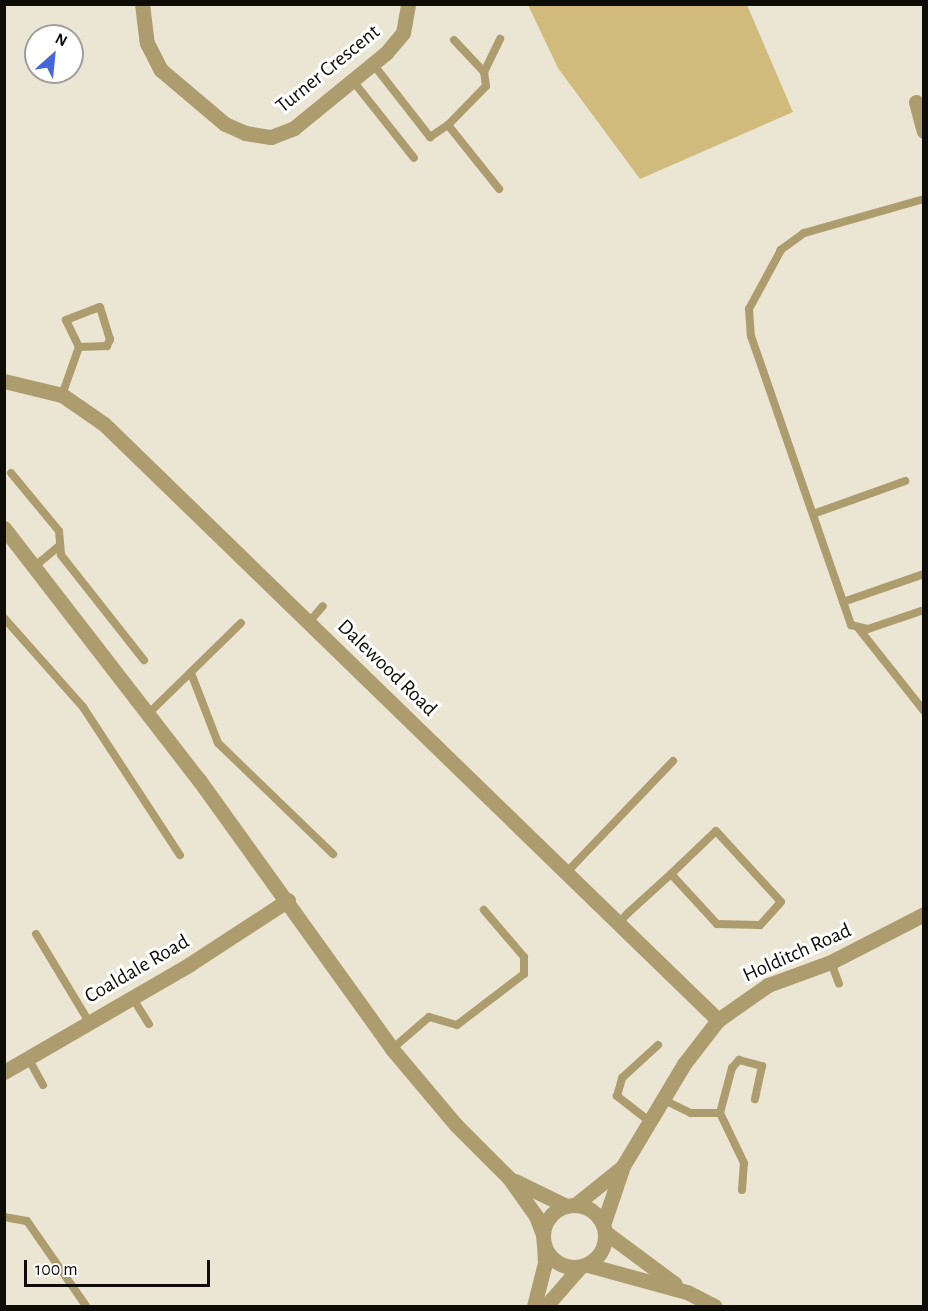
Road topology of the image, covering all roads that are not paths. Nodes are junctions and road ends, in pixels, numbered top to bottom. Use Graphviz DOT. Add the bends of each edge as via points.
graph roads {
  1 [pos="142,4"];
  2 [pos="408,4"];
  3 [pos="500,39"];
  4 [pos="454,40"];
  5 [pos="373,64"];
  6 [pos="484,72"];
  7 [pos="353,81"];
  8 [pos="920,98"];
  9 [pos="448,125"];
  10 [pos="924,131"];
  11 [pos="414,158"];
  12 [pos="499,189"];
  13 [pos="924,199"];
  14 [pos="80,347"];
  15 [pos="4,381"];
  16 [pos="62,395"];
  17 [pos="11,473"];
  18 [pos="905,481"];
  19 [pos="813,514"];
  20 [pos="4,528"];
  21 [pos="58,548"];
  22 [pos="34,567"];
  23 [pos="924,574"];
  24 [pos="843,602"];
  25 [pos="323,606"];
  26 [pos="924,610"];
  27 [pos="4,618"];
  28 [pos="309,622"];
  29 [pos="241,623"];
  30 [pos="859,629"];
  31 [pos="144,660"];
  32 [pos="191,673"];
  33 [pos="924,711"];
  34 [pos="148,714"];
  35 [pos="673,761"];
  36 [pos="333,854"];
  37 [pos="180,855"];
  38 [pos="566,873"];
  39 [pos="671,874"];
  40 [pos="288,900"];
  41 [pos="484,910"];
  42 [pos="924,914"];
  43 [pos="618,924"];
  44 [pos="36,934"];
  45 [pos="831,962"];
  46 [pos="839,984"];
  47 [pos="132,997"];
  48 [pos="718,1020"];
  49 [pos="89,1022"];
  50 [pos="149,1024"];
  51 [pos="658,1045"];
  52 [pos="392,1049"];
  53 [pos="27,1058"];
  54 [pos="4,1072"];
  55 [pos="43,1085"];
  56 [pos="662,1099"];
  57 [pos="755,1099"];
  58 [pos="720,1113"];
  59 [pos="649,1121"];
  60 [pos="623,1166"];
  61 [pos="509,1178"];
  62 [pos="742,1190"];
  63 [pos="570,1206"];
  64 [pos="4,1217"];
  65 [pos="604,1228"];
  66 [pos="543,1238"];
  67 [pos="583,1266"];
  68 [pos="687,1292"];
  69 [pos="86,1306"];
  70 [pos="534,1306"];
  71 [pos="546,1306"];
  72 [pos="715,1306"];
  1 -- 7 [label="street, Turner Crescent" via="147,43 161,70 197,103 245,133 271,137 294,128"];
  2 -- 5 [label="street, Turner Crescent" via="403,33"];
  3 -- 6 [label="lane"];
  4 -- 6 [label="lane"];
  5 -- 7 [label="street, Turner Crescent"];
  5 -- 9 [label="lane" via="430,137"];
  6 -- 9 [label="lane" via="486,86"];
  7 -- 11 [label="lane"];
  8 -- 10 [label="street"];
  9 -- 12 [label="lane"];
  13 -- 19 [label="lane" via="804,233 781,250 749,309 751,336"];
  14 -- 14 [label="lane" via="66,320 100,307 110,339 107,346"];
  14 -- 16 [label="lane"];
  15 -- 16 [label="street, Dalewood Road"];
  16 -- 28 [label="street, Dalewood Road" via="104,424"];
  17 -- 21 [label="lane" via="59,531"];
  18 -- 19 [label="lane"];
  19 -- 24 [label="lane"];
  20 -- 22 [label="street"];
  21 -- 22 [label="lane"];
  21 -- 31 [label="lane"];
  22 -- 34 [label="street"];
  23 -- 24 [label="lane"];
  24 -- 30 [label="lane" via="851,625"];
  25 -- 28 [label="lane"];
  26 -- 30 [label="lane"];
  27 -- 37 [label="lane" via="83,707"];
  28 -- 38 [label="street, Dalewood Road"];
  29 -- 32 [label="lane"];
  30 -- 33 [label="lane"];
  32 -- 34 [label="lane"];
  32 -- 36 [label="lane" via="218,743"];
  34 -- 40 [label="street"];
  35 -- 38 [label="lane"];
  38 -- 43 [label="street, Dalewood Road"];
  39 -- 39 [label="lane" via="716,831 781,902 760,925 717,924"];
  39 -- 43 [label="lane"];
  40 -- 47 [label="street, Coaldale Road"];
  40 -- 52 [label="street"];
  41 -- 52 [label="lane" via="524,957 524,974 457,1025 429,1017"];
  42 -- 45 [label="street, Holditch Road"];
  43 -- 48 [label="street, Dalewood Road"];
  44 -- 49 [label="lane"];
  45 -- 46 [label="lane"];
  45 -- 48 [label="street, Holditch Road" via="768,985"];
  47 -- 49 [label="street, Coaldale Road"];
  47 -- 50 [label="lane"];
  48 -- 56 [label="street, Holditch Road"];
  49 -- 53 [label="street, Coaldale Road"];
  51 -- 59 [label="lane" via="622,1078 617,1096"];
  52 -- 61 [label="street" via="456,1125"];
  53 -- 54 [label="street, Coaldale Road"];
  53 -- 55 [label="lane"];
  56 -- 58 [label="lane" via="691,1113"];
  56 -- 59 [label="street, Holditch Road"];
  57 -- 58 [label="lane" via="762,1066 739,1060 732,1068"];
  58 -- 62 [label="lane" via="744,1163"];
  59 -- 60 [label="street, Holditch Road"];
  60 -- 63 [label="street, Holditch Road"];
  60 -- 65 [label="street, Holditch Road"];
  61 -- 63 [label="street"];
  61 -- 66 [label="street" via="536,1216"];
  63 -- 65 [label="street" via="590,1209"];
  63 -- 66 [label="street" via="549,1218"];
  64 -- 69 [label="lane" via="27,1221"];
  65 -- 67 [label="street" via="601,1253"];
  65 -- 68 [label="street"];
  66 -- 67 [label="street" via="555,1262"];
  66 -- 70 [label="street" via="545,1263"];
  67 -- 68 [label="street"];
  67 -- 71 [label="street"];
  68 -- 72 [label="street"];
}
